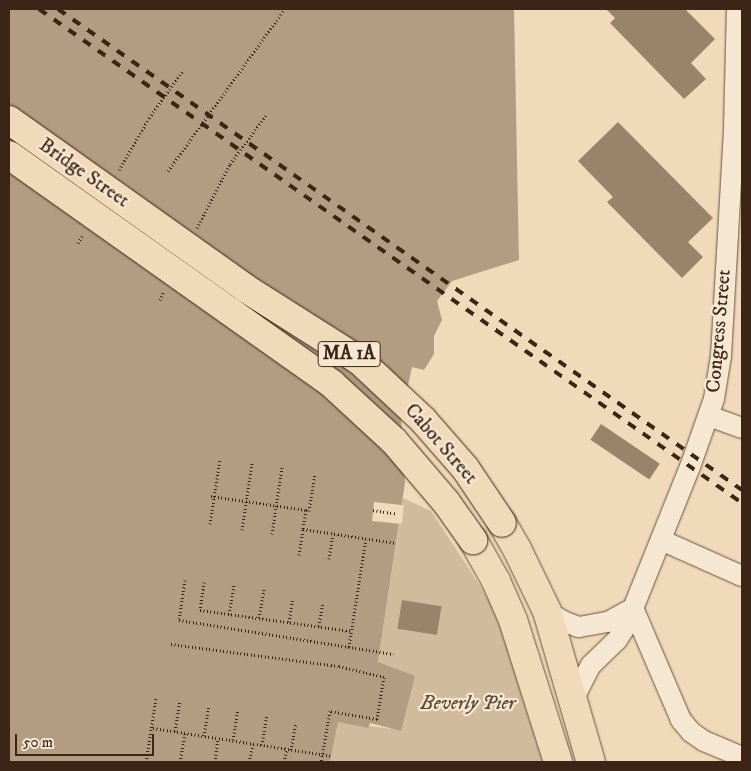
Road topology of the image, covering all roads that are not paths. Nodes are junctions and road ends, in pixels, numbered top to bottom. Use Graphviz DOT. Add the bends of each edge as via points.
graph roads {
  1 [pos="737,9"];
  2 [pos="9,120"];
  3 [pos="738,130"];
  4 [pos="9,155"];
  5 [pos="159,227"];
  6 [pos="153,256"];
  7 [pos="709,416"];
  8 [pos="742,428"];
  9 [pos="660,540"];
  10 [pos="742,576"];
  11 [pos="633,608"];
  12 [pos="546,611"];
  13 [pos="573,700"];
  14 [pos="742,758"];
  15 [pos="558,762"];
  16 [pos="591,762"];
  1 -- 3 [label="street, Congress Street"];
  2 -- 5 [label="highway, Bridge Street / MA 1A, bridge"];
  3 -- 7 [label="street, Congress Street" via="721,356"];
  4 -- 6 [label="highway, Bridge Street / MA 1A, bridge"];
  5 -- 12 [label="highway, Cabot Street / MA 1A, bridge" via="245,288 334,343 366,367 423,420 465,468 502,523"];
  6 -- 15 [label="highway, Cabot Street / MA 1A, bridge" via="301,360 365,412 421,470 473,540 496,581 513,620"];
  7 -- 8 [label="street"];
  7 -- 9 [label="street, Congress Street"];
  9 -- 10 [label="street"];
  9 -- 11 [label="street, Congress Street"];
  11 -- 12 [label="street" via="608,622 579,627"];
  11 -- 13 [label="street, Congress Street" via="617,640 591,665"];
  11 -- 14 [label="street" via="681,720 704,741"];
  12 -- 13 [label="highway, Cabot Street / MA 1A"];
  13 -- 16 [label="highway, Cabot Street / MA 1A"];
}
